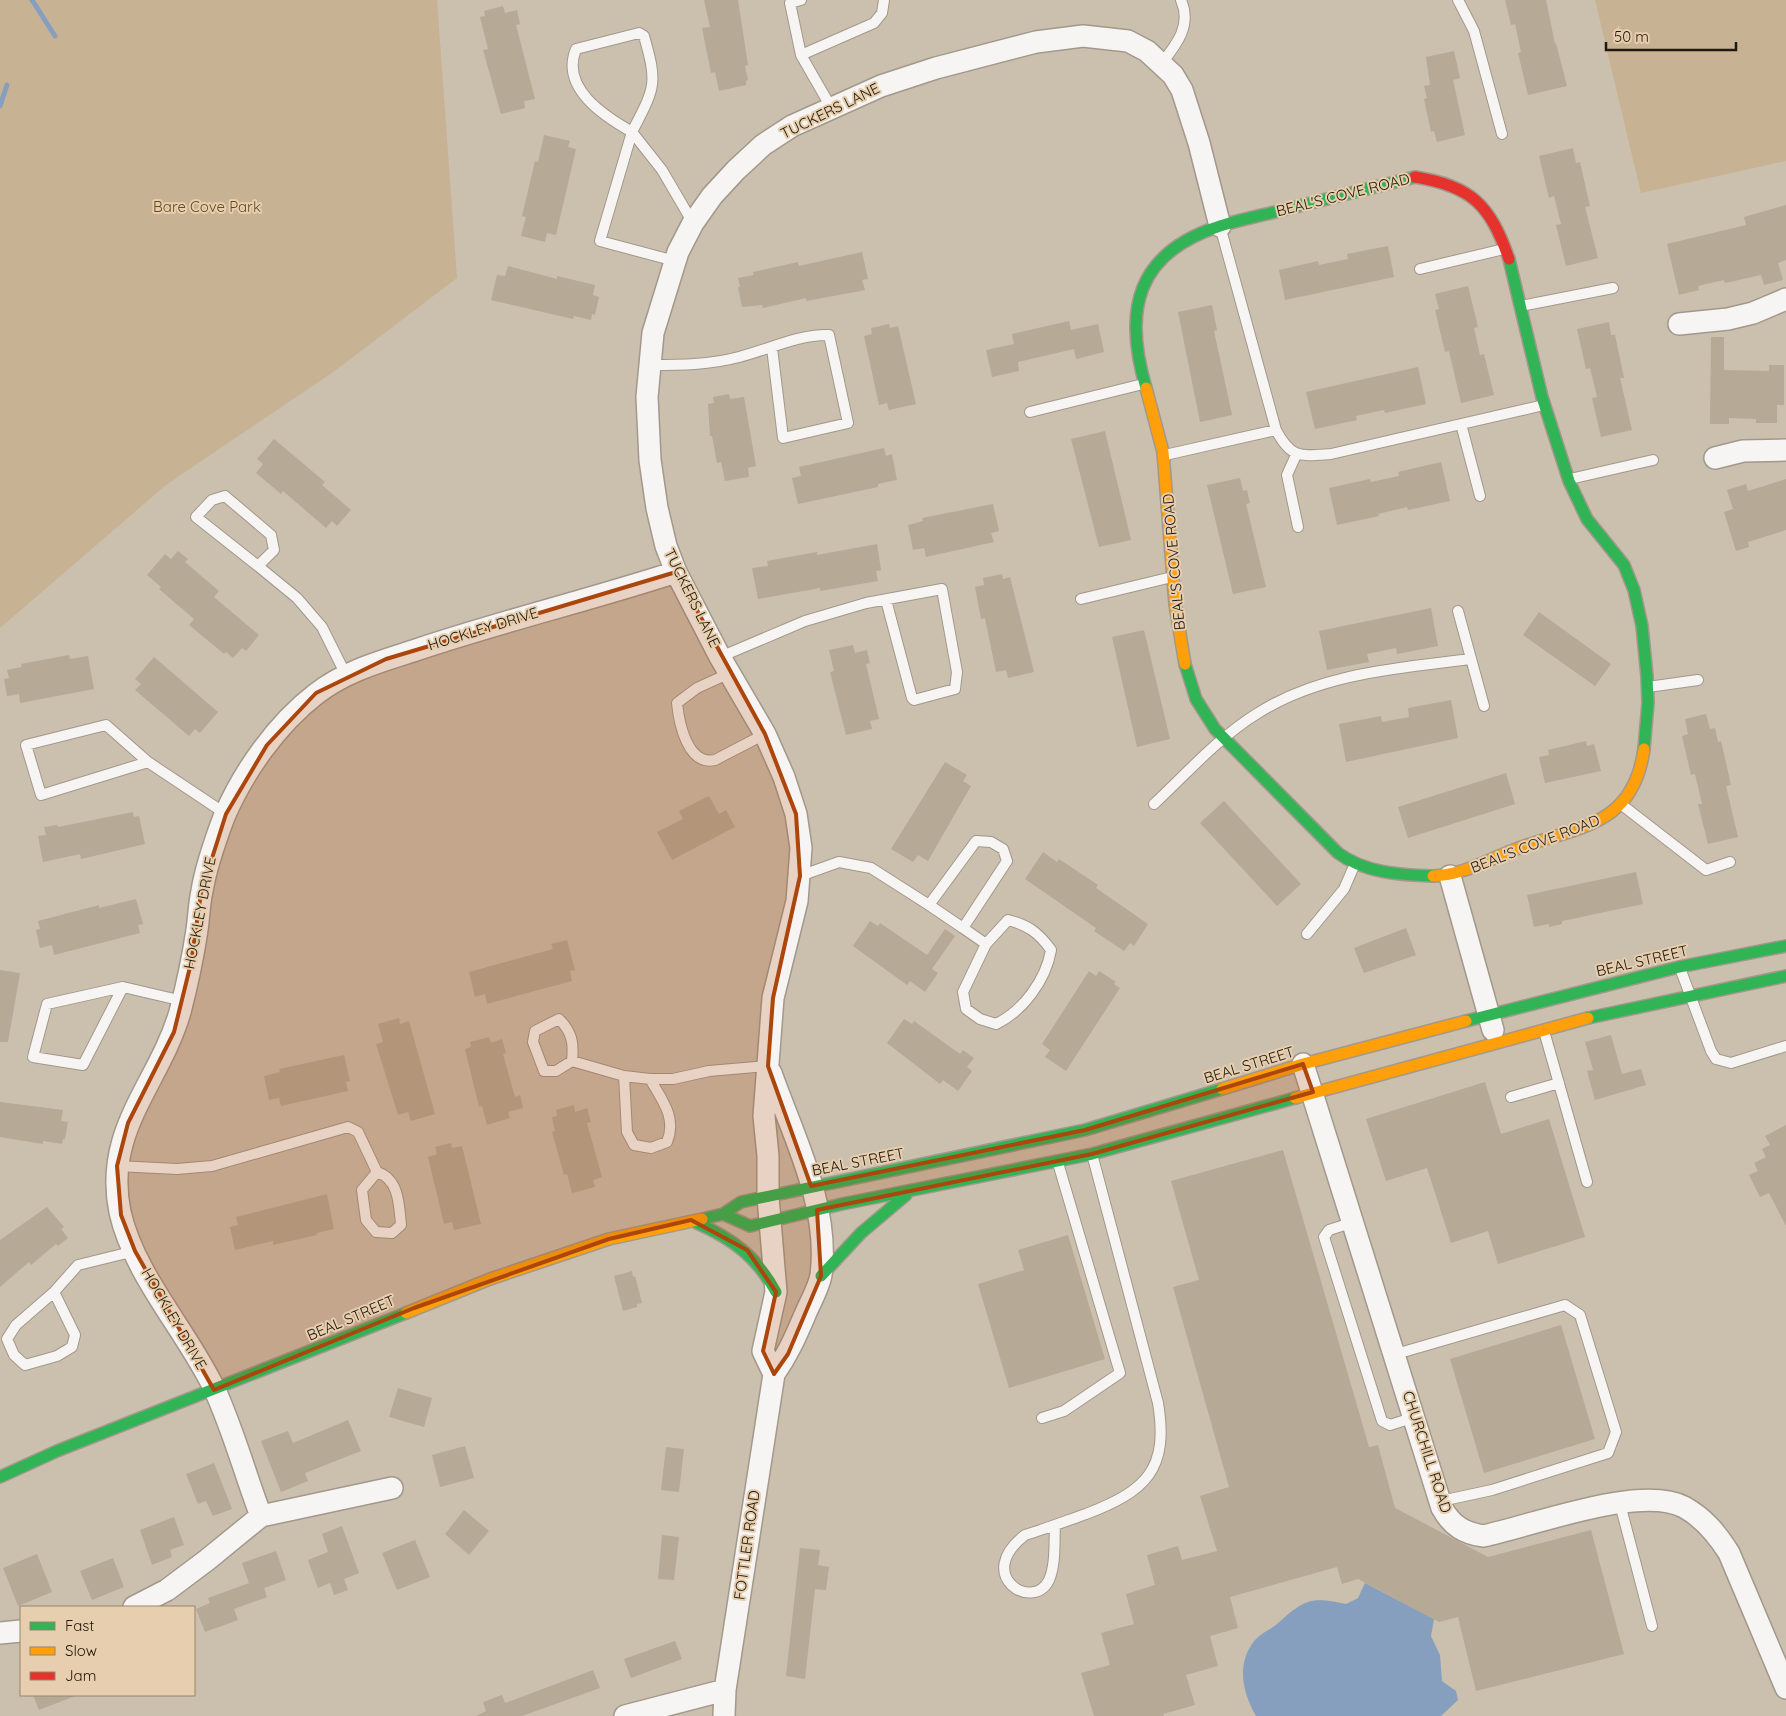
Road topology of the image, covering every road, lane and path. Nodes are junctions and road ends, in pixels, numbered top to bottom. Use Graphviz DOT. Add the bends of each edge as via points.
graph roads {
  1 [pos="800,0"];
  2 [pos="884,0"];
  3 [pos="1181,0"];
  4 [pos="1458,0"];
  5 [pos="800,55"];
  6 [pos="1162,63"];
  7 [pos="832,108"];
  8 [pos="632,132"];
  9 [pos="1502,134"];
  10 [pos="693,223"];
  11 [pos="1220,226"];
  12 [pos="1505,249"];
  13 [pos="675,261"];
  14 [pos="1420,269"];
  15 [pos="1613,288"];
  16 [pos="1786,299"];
  17 [pos="1520,307"];
  18 [pos="1679,324"];
  19 [pos="772,348"];
  20 [pos="650,364"];
  21 [pos="1144,384"];
  22 [pos="1546,405"];
  23 [pos="1030,412"];
  24 [pos="1461,424"];
  25 [pos="1276,430"];
  26 [pos="1786,450"];
  27 [pos="1164,455"];
  28 [pos="1296,455"];
  29 [pos="1715,458"];
  30 [pos="1653,460"];
  31 [pos="1569,479"];
  32 [pos="1480,496"];
  33 [pos="1298,527"];
  34 [pos="258,566"];
  35 [pos="676,572"];
  36 [pos="1173,576"];
  37 [pos="1080,599"];
  38 [pos="886,600"];
  39 [pos="1458,611"];
  40 [pos="1471,659"];
  41 [pos="725,665"];
  42 [pos="346,675"];
  43 [pos="1698,680"];
  44 [pos="1646,687"];
  45 [pos="1484,706"];
  46 [pos="765,734"];
  47 [pos="1225,738"];
  48 [pos="148,762"];
  49 [pos="1154,804"];
  50 [pos="1621,804"];
  51 [pos="226,814"];
  52 [pos="1730,862"];
  53 [pos="1354,866"];
  54 [pos="800,876"];
  55 [pos="1450,876"];
  56 [pos="929,905"];
  57 [pos="963,928"];
  58 [pos="1308,934"];
  59 [pos="986,944"];
  60 [pos="1786,946"];
  61 [pos="1680,968"];
  62 [pos="1786,976"];
  63 [pos="123,987"];
  64 [pos="1689,995"];
  65 [pos="183,1001"];
  66 [pos="1488,1016"];
  67 [pos="1543,1030"];
  68 [pos="1497,1042"];
  69 [pos="1786,1046"];
  70 [pos="572,1061"];
  71 [pos="1303,1064"];
  72 [pos="768,1066"];
  73 [pos="624,1076"];
  74 [pos="650,1079"];
  75 [pos="1559,1083"];
  76 [pos="1313,1092"];
  77 [pos="1511,1097"];
  78 [pos="1089,1142"];
  79 [pos="1058,1162"];
  80 [pos="117,1166"];
  81 [pos="377,1172"];
  82 [pos="1587,1182"];
  83 [pos="811,1186"];
  84 [pos="910,1192"];
  85 [pos="768,1197"];
  86 [pos="818,1210"];
  87 [pos="723,1214"];
  88 [pos="690,1220"];
  89 [pos="1354,1222"];
  90 [pos="770,1223"];
  91 [pos="134,1252"];
  92 [pos="821,1276"];
  93 [pos="54,1292"];
  94 [pos="776,1292"];
  95 [pos="1396,1354"];
  96 [pos="774,1374"];
  97 [pos="214,1390"];
  98 [pos="1415,1417"];
  99 [pos="1042,1418"];
  100 [pos="0,1477"];
  101 [pos="392,1488"];
  102 [pos="1440,1501"];
  103 [pos="1620,1504"];
  104 [pos="261,1516"];
  105 [pos="1055,1526"];
  106 [pos="136,1606"];
  107 [pos="1652,1626"];
  108 [pos="20,1631"];
  109 [pos="0,1634"];
  110 [pos="1786,1688"];
  111 [pos="725,1690"];
  112 [pos="625,1716"];
  113 [pos="724,1716"];
  1 -- 5 [label="lane" via="790,3"];
  2 -- 5 [label="lane" via="882,13 874,22"];
  3 -- 6 [label="lane" via="1186,20 1176,46"];
  4 -- 9 [label="lane" via="1474,31"];
  5 -- 7 [label="lane"];
  6 -- 7 [label="street, TUCKERS LANE" via="1147,50 1128,41 1083,36 1062,38 936,68 881,86"];
  6 -- 11 [label="street, TUCKERS LANE" via="1182,90"];
  7 -- 10 [label="street, TUCKERS LANE" via="792,126 763,146 730,176"];
  8 -- 8 [label="lane" via="604,116 586,99 577,82 574,66 576,49 639,33 644,36 654,77 652,94"];
  8 -- 10 [label="lane" via="662,170"];
  8 -- 13 [label="lane" via="600,241"];
  10 -- 13 [label="street, TUCKERS LANE"];
  11 -- 12 [label="street, BEAL'S COVE ROAD" via="1415,177 1455,183 1477,201 1491,220"];
  11 -- 21 [label="street, BEAL'S COVE ROAD" via="1168,250 1146,280 1134,318 1138,366"];
  11 -- 25 [label="lane"];
  12 -- 14 [label="lane"];
  12 -- 17 [label="street, BEAL'S COVE ROAD"];
  13 -- 20 [label="street, TUCKERS LANE" via="653,332"];
  15 -- 17 [label="lane"];
  16 -- 18 [label="street" via="1728,319"];
  17 -- 22 [label="street, BEAL'S COVE ROAD"];
  19 -- 19 [label="lane" via="829,335 848,423 783,438"];
  19 -- 20 [label="lane" via="694,366"];
  20 -- 35 [label="street, TUCKERS LANE" via="648,397 653,486 661,527"];
  21 -- 23 [label="lane"];
  21 -- 27 [label="street, BEAL'S COVE ROAD"];
  22 -- 24 [label="lane"];
  22 -- 31 [label="street, BEAL'S COVE ROAD"];
  24 -- 28 [label="lane" via="1331,454"];
  24 -- 32 [label="lane"];
  25 -- 27 [label="lane"];
  25 -- 28 [label="lane" via="1284,446"];
  26 -- 29 [label="street" via="1743,451"];
  27 -- 36 [label="street, BEAL'S COVE ROAD"];
  28 -- 33 [label="lane" via="1287,475"];
  30 -- 31 [label="lane"];
  31 -- 44 [label="street, BEAL'S COVE ROAD" via="1578,504 1592,527 1624,563 1632,584 1644,640"];
  34 -- 34 [label="lane" via="274,550 271,535 226,496 212,500 196,517"];
  34 -- 42 [label="lane" via="296,598 322,627"];
  35 -- 41 [label="street, TUCKERS LANE"];
  35 -- 42 [label="street, HOCKLEY DRIVE" via="470,632"];
  36 -- 37 [label="lane"];
  36 -- 47 [label="street, BEAL'S COVE ROAD" via="1175,614 1194,695 1209,721"];
  38 -- 38 [label="lane" via="912,698 955,688 957,672 942,589"];
  38 -- 41 [label="lane" via="805,621"];
  39 -- 40 [label="lane"];
  40 -- 45 [label="lane"];
  40 -- 47 [label="lane" via="1365,672 1301,693 1258,713"];
  41 -- 46 [label="street, TUCKERS LANE"];
  41 -- 46 [label="lane" via="677,703 688,743 698,759 706,762"];
  42 -- 51 [label="street, HOCKLEY DRIVE" via="316,693 289,720 246,777"];
  43 -- 44 [label="lane"];
  44 -- 50 [label="street, BEAL'S COVE ROAD" via="1645,740 1639,774"];
  46 -- 54 [label="street, TUCKERS LANE" via="796,814 801,848"];
  47 -- 49 [label="lane"];
  47 -- 53 [label="street, BEAL'S COVE ROAD" via="1319,836"];
  48 -- 48 [label="lane" via="41,795 26,746 106,725"];
  48 -- 51 [label="lane"];
  50 -- 52 [label="lane" via="1706,870"];
  50 -- 55 [label="street, BEAL'S COVE ROAD" via="1614,813 1574,832 1519,848"];
  51 -- 65 [label="street, HOCKLEY DRIVE" via="211,853 201,893"];
  53 -- 55 [label="street, BEAL'S COVE ROAD"];
  53 -- 58 [label="lane" via="1344,890"];
  54 -- 56 [label="lane" via="840,862 871,868"];
  54 -- 72 [label="street, TUCKERS LANE" via="773,998"];
  55 -- 66 [label="street"];
  56 -- 57 [label="lane"];
  56 -- 57 [label="lane" via="976,841 991,842 1004,849 1007,861"];
  57 -- 59 [label="lane"];
  59 -- 59 [label="lane" via="964,992 966,1008 980,1019 996,1024 1011,1017 1026,1000 1049,962 1051,950 1042,936 1026,925 1008,920"];
  60 -- 61 [label="street, BEAL STREET"];
  61 -- 64 [label="lane"];
  61 -- 66 [label="street, BEAL STREET"];
  62 -- 64 [label="street, BEAL STREET"];
  63 -- 63 [label="lane" via="47,1004 33,1057 83,1065"];
  63 -- 65 [label="lane"];
  64 -- 67 [label="street, BEAL STREET"];
  64 -- 69 [label="lane" via="1716,1059 1731,1063"];
  65 -- 80 [label="street, HOCKLEY DRIVE" via="174,1032 128,1123"];
  66 -- 68 [label="street"];
  66 -- 71 [label="street, BEAL STREET"];
  67 -- 68 [label="street, BEAL STREET"];
  67 -- 75 [label="lane"];
  68 -- 76 [label="street, BEAL STREET"];
  70 -- 70 [label="lane" via="574,1044 568,1028 559,1019 535,1031 533,1042 544,1071 556,1071"];
  70 -- 73 [label="lane"];
  71 -- 76 [label="street, CHURCHILL ROAD"];
  71 -- 78 [label="street, BEAL STREET"];
  72 -- 74 [label="lane" via="709,1071 673,1079"];
  72 -- 83 [label="street, TUCKERS LANE"];
  72 -- 85 [label="street, TUCKERS LANE" via="764,1116"];
  73 -- 74 [label="lane"];
  73 -- 74 [label="lane" via="627,1132 634,1145 651,1148 667,1142 672,1130 668,1112"];
  75 -- 77 [label="lane"];
  75 -- 82 [label="lane"];
  76 -- 78 [label="street, BEAL STREET"];
  76 -- 89 [label="street, CHURCHILL ROAD"];
  78 -- 79 [label="street, BEAL STREET"];
  78 -- 83 [label="street, BEAL STREET"];
  78 -- 105 [label="lane" via="1158,1403 1162,1426 1160,1451 1140,1487 1111,1504"];
  79 -- 84 [label="street, BEAL STREET"];
  79 -- 99 [label="lane" via="1120,1373 1064,1411"];
  80 -- 81 [label="lane" via="177,1169 212,1166 348,1127 358,1132"];
  80 -- 91 [label="street, HOCKLEY DRIVE" via="121,1215"];
  81 -- 81 [label="lane" via="362,1190 366,1220 376,1232 392,1233 401,1225 395,1187 387,1176"];
  83 -- 85 [label="street, BEAL STREET"];
  83 -- 86 [label="street, FOTTLER ROAD"];
  84 -- 86 [label="street, BEAL STREET"];
  84 -- 92 [label="street" via="888,1208"];
  85 -- 87 [label="street, BEAL STREET" via="741,1202"];
  85 -- 90 [label="street"];
  86 -- 90 [label="street, BEAL STREET"];
  86 -- 92 [label="street, FOTTLER ROAD"];
  87 -- 88 [label="street, BEAL STREET"];
  87 -- 90 [label="street, BEAL STREET" via="750,1226"];
  88 -- 94 [label="street" via="747,1250"];
  88 -- 97 [label="street, BEAL STREET" via="609,1239 490,1279"];
  89 -- 95 [label="street, CHURCHILL ROAD"];
  89 -- 98 [label="lane" via="1329,1230 1324,1237 1382,1421 1390,1425"];
  90 -- 94 [label="street"];
  91 -- 93 [label="lane" via="78,1265"];
  91 -- 97 [label="street, HOCKLEY DRIVE"];
  92 -- 96 [label="street, FOTTLER ROAD" via="788,1354"];
  93 -- 93 [label="lane" via="16,1325 7,1339 14,1355 25,1365 57,1356 72,1347 75,1335"];
  94 -- 96 [label="street" via="763,1351"];
  95 -- 98 [label="street, CHURCHILL ROAD"];
  95 -- 102 [label="lane" via="1565,1305 1580,1315 1616,1432 1608,1453 1492,1490"];
  96 -- 111 [label="street, FOTTLER ROAD"];
  97 -- 100 [label="street, BEAL STREET" via="57,1451"];
  97 -- 104 [label="street, HOCKLEY DRIVE"];
  98 -- 102 [label="street, CHURCHILL ROAD"];
  101 -- 104 [label="street"];
  102 -- 103 [label="street, CHURCHILL ROAD" via="1448,1519 1458,1528 1483,1536"];
  103 -- 107 [label="lane"];
  103 -- 110 [label="street, CHURCHILL ROAD" via="1666,1501 1703,1520 1717,1535 1728,1553"];
  104 -- 106 [label="street" via="167,1590"];
  105 -- 105 [label="lane" via="1025,1535 1011,1546 1004,1563 1004,1573 1017,1590 1031,1593 1041,1590 1049,1580"];
  108 -- 109 [label="street"];
  111 -- 112 [label="street"];
  111 -- 113 [label="street, FOTTLER ROAD"];
}
